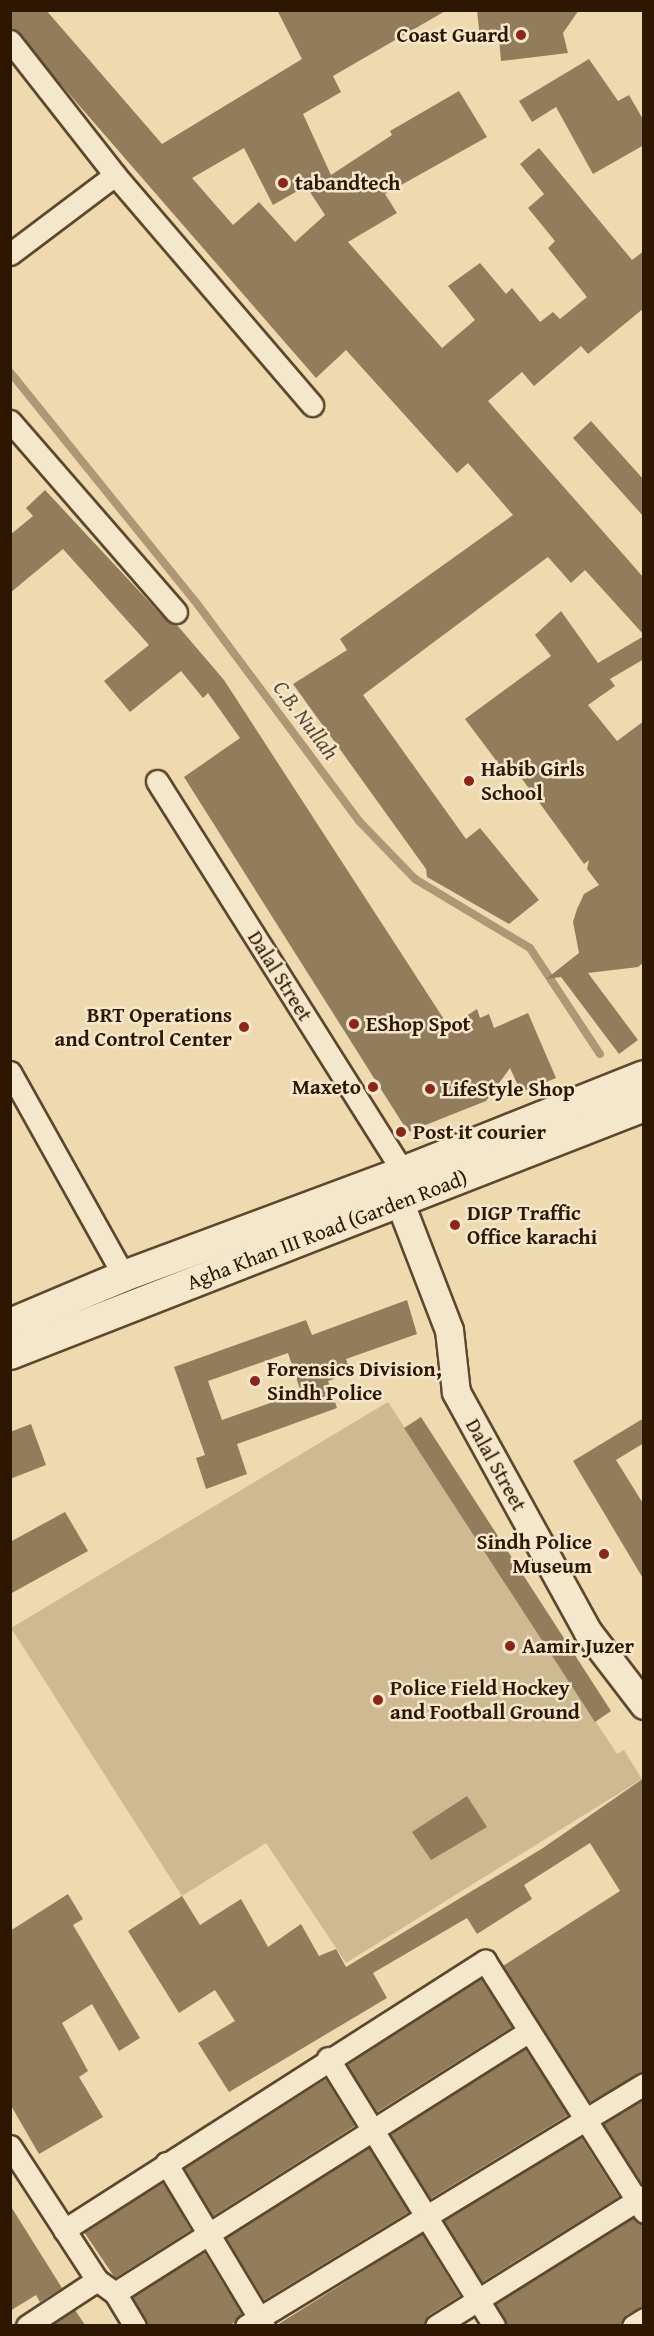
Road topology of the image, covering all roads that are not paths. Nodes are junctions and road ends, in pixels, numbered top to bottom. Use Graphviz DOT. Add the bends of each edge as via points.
graph roads {
  1 [pos="10,41"];
  2 [pos="115,175"];
  3 [pos="10,255"];
  4 [pos="312,405"];
  5 [pos="10,421"];
  6 [pos="176,612"];
  7 [pos="157,781"];
  8 [pos="10,1072"];
  9 [pos="644,1076"];
  10 [pos="644,1106"];
  11 [pos="403,1172"];
  12 [pos="400,1203"];
  13 [pos="124,1276"];
  14 [pos="10,1324"];
  15 [pos="10,1354"];
  16 [pos="644,1705"];
  17 [pos="529,2031"];
  18 [pos="328,2058"];
  19 [pos="644,2084"];
  20 [pos="585,2120"];
  21 [pos="374,2131"];
  22 [pos="10,2146"];
  23 [pos="166,2163"];
  24 [pos="641,2203"];
  25 [pos="426,2216"];
  26 [pos="64,2230"];
  27 [pos="209,2234"];
  28 [pos="97,2280"];
  29 [pos="115,2293"];
  30 [pos="478,2300"];
  31 [pos="644,2319"];
  32 [pos="256,2323"];
  33 [pos="27,2325"];
  34 [pos="135,2325"];
  35 [pos="436,2325"];
  36 [pos="494,2325"];
  37 [pos="633,2325"];
  1 -- 2 [label="street"];
  2 -- 3 [label="street"];
  2 -- 4 [label="street"];
  5 -- 6 [label="street"];
  7 -- 11 [label="street, Dalal Street"];
  8 -- 13 [label="street"];
  9 -- 11 [label="main road, Agha Khan III Road (Garden Road)"];
  10 -- 12 [label="main road, Agha Khan III Road (Garden Road)"];
  11 -- 13 [label="main road, Agha Khan III Road (Garden Road)"];
  12 -- 15 [label="main road, Agha Khan III Road (Garden Road)"];
  12 -- 16 [label="street, Dalal Street" via="449,1330 456,1392 588,1632"];
  13 -- 14 [label="main road, Agha Khan III Road (Garden Road)"];
  17 -- 18 [label="street" via="485,1960"];
  17 -- 20 [label="street"];
  17 -- 21 [label="street"];
  18 -- 21 [label="street"];
  18 -- 23 [label="street"];
  19 -- 20 [label="street"];
  20 -- 24 [label="street"];
  20 -- 25 [label="street"];
  21 -- 25 [label="street"];
  21 -- 27 [label="street"];
  22 -- 26 [label="street"];
  23 -- 26 [label="street"];
  23 -- 27 [label="street"];
  24 -- 30 [label="street"];
  25 -- 30 [label="street"];
  25 -- 32 [label="street"];
  26 -- 28 [label="street"];
  27 -- 29 [label="street"];
  27 -- 32 [label="street"];
  28 -- 29 [label="street"];
  28 -- 33 [label="street"];
  29 -- 34 [label="street"];
  30 -- 35 [label="street"];
  30 -- 36 [label="street"];
  31 -- 37 [label="street"];
}
